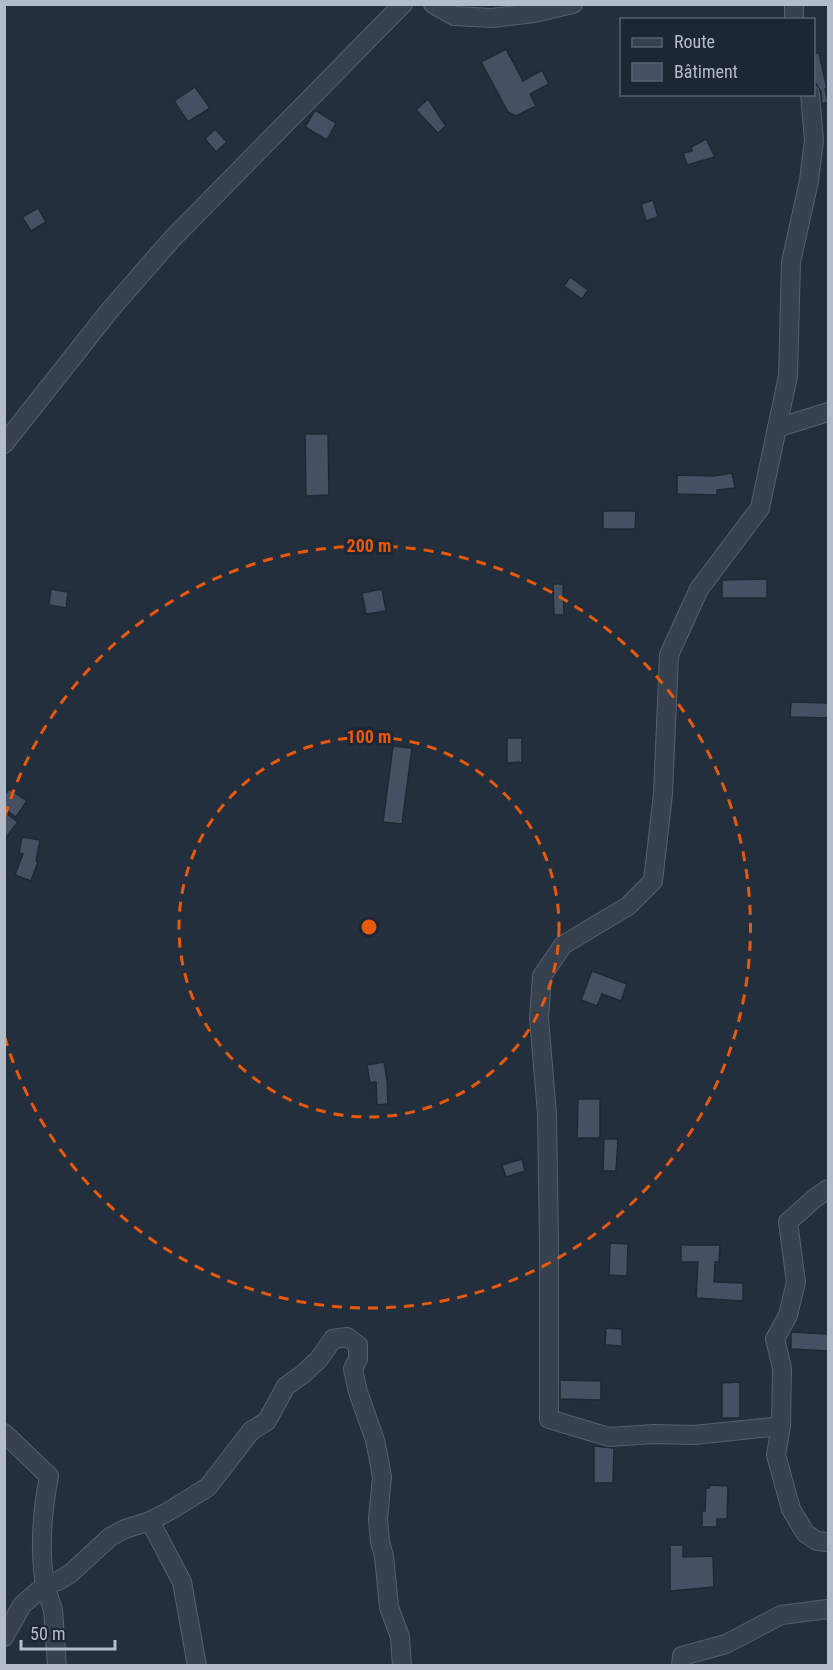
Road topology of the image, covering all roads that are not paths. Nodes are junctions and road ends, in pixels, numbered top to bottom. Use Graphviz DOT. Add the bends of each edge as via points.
graph roads {
  1 [pos="403,4"];
  2 [pos="433,4"];
  3 [pos="573,4"];
  4 [pos="810,96"];
  5 [pos="828,412"];
  6 [pos="777,428"];
  7 [pos="4,444"];
  8 [pos="828,1189"];
  9 [pos="781,1426"];
  10 [pos="4,1433"];
  11 [pos="150,1521"];
  12 [pos="828,1542"];
  13 [pos="45,1585"];
  14 [pos="828,1609"];
  15 [pos="4,1637"];
  16 [pos="57,1665"];
  17 [pos="197,1665"];
  18 [pos="402,1665"];
  19 [pos="681,1665"];
  1 -- 7 [label="street" via="172,238"];
  2 -- 3 [label="street" via="454,16 492,18"];
  4 -- 6 [label="street" via="814,140 791,262 788,376"];
  5 -- 6 [label="street"];
  6 -- 9 [label="street" via="760,507 699,589 669,656 663,794 653,881 628,906 563,945 542,976 539,1018 547,1114 549,1419 609,1437 694,1435"];
  8 -- 9 [label="street" via="788,1222 796,1282 788,1315 775,1339 782,1368"];
  9 -- 12 [label="street" via="776,1455 791,1509 806,1533 817,1541"];
  10 -- 13 [label="street" via="49,1476 42,1515"];
  11 -- 13 [label="street" via="110,1538 71,1573"];
  11 -- 17 [label="street" via="182,1582"];
  11 -- 18 [label="street" via="208,1486 250,1431 267,1420 286,1386 319,1359 333,1339 347,1337 358,1345 353,1369 382,1477 380,1542"];
  13 -- 15 [label="street" via="22,1605"];
  13 -- 16 [label="street" via="53,1610"];
  14 -- 19 [label="street" via="781,1615 726,1644 682,1656"];
}
